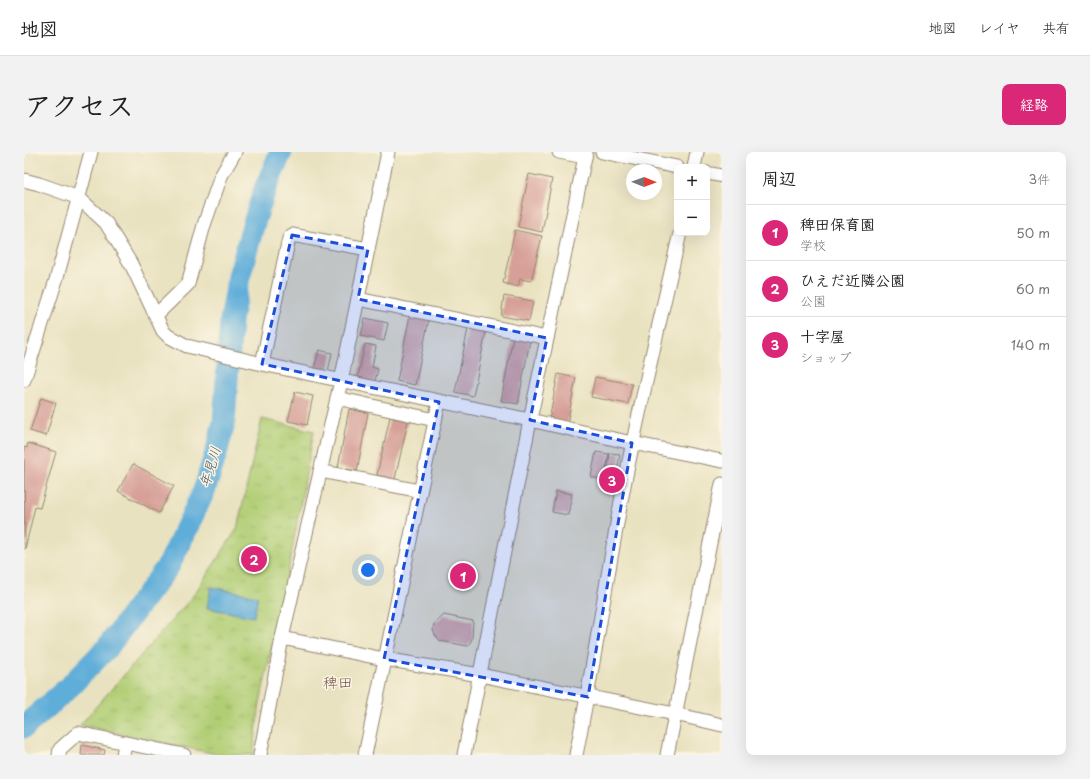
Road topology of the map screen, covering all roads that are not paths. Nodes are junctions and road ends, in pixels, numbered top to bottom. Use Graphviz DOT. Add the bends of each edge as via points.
graph roads {
  1 [pos="91,152"];
  2 [pos="235,152"];
  3 [pos="388,152"];
  4 [pos="559,152"];
  5 [pos="602,152"];
  6 [pos="697,152"];
  7 [pos="585,155"];
  8 [pos="695,164"];
  9 [pos="674,166"];
  10 [pos="710,174"];
  11 [pos="722,176"];
  12 [pos="24,180"];
  13 [pos="79,198"];
  14 [pos="679,236"];
  15 [pos="368,249"];
  16 [pos="358,299"];
  17 [pos="156,315"];
  18 [pos="547,338"];
  19 [pos="262,364"];
  20 [pos="24,380"];
  21 [pos="341,381"];
  22 [pos="337,398"];
  23 [pos="439,402"];
  24 [pos="436,420"];
  25 [pos="530,420"];
  26 [pos="632,443"];
  27 [pos="722,461"];
  28 [pos="320,471"];
  29 [pos="722,484"];
  30 [pos="420,491"];
  31 [pos="282,638"];
  32 [pos="384,659"];
  33 [pos="480,675"];
  34 [pos="588,697"];
  35 [pos="675,714"];
  36 [pos="722,725"];
  37 [pos="124,749"];
  38 [pos="59,755"];
  39 [pos="184,755"];
  40 [pos="260,755"];
  41 [pos="365,755"];
  42 [pos="464,755"];
  43 [pos="576,755"];
  44 [pos="667,755"];
  1 -- 13 [label="street"];
  2 -- 17 [label="street" via="221,176 204,224 188,284"];
  3 -- 15 [label="street"];
  4 -- 7 [label="street"];
  5 -- 9 [label="street"];
  6 -- 8 [label="street"];
  7 -- 18 [label="street"];
  10 -- 11 [label="street"];
  12 -- 13 [label="street"];
  13 -- 17 [label="street" via="106,223 131,264"];
  13 -- 20 [label="street"];
  14 -- 26 [label="street"];
  15 -- 16 [label="street"];
  15 -- 19 [label="street" via="292,235 289,238"];
  16 -- 18 [label="street"];
  16 -- 21 [label="street"];
  17 -- 19 [label="street" via="168,336 187,346"];
  18 -- 25 [label="street"];
  19 -- 21 [label="street"];
  21 -- 22 [label="street"];
  21 -- 23 [label="street"];
  22 -- 24 [label="street"];
  22 -- 28 [label="street"];
  23 -- 24 [label="street"];
  23 -- 25 [label="street"];
  24 -- 30 [label="street"];
  25 -- 26 [label="street"];
  25 -- 33 [label="street"];
  26 -- 27 [label="street"];
  26 -- 34 [label="street"];
  28 -- 30 [label="street"];
  28 -- 31 [label="street"];
  29 -- 35 [label="street"];
  30 -- 32 [label="street"];
  31 -- 32 [label="street"];
  31 -- 40 [label="street"];
  32 -- 33 [label="street"];
  32 -- 41 [label="street"];
  33 -- 34 [label="street"];
  33 -- 42 [label="street"];
  34 -- 35 [label="street"];
  34 -- 43 [label="street"];
  35 -- 36 [label="street"];
  35 -- 44 [label="street"];
  37 -- 38 [label="street" via="78,733 60,749"];
  37 -- 39 [label="street"];
}
